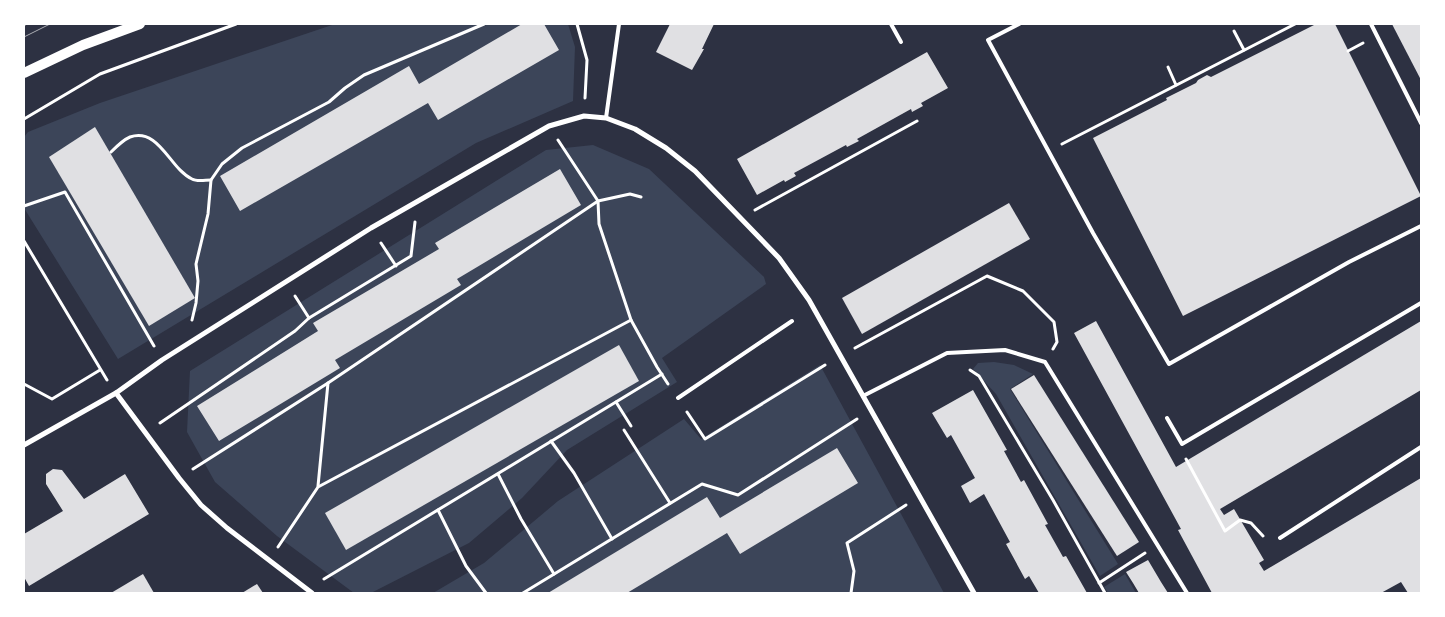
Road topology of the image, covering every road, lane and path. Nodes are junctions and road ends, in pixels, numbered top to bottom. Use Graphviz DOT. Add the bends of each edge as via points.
graph roads {
  1 [pos="140,24"];
  2 [pos="236,24"];
  3 [pos="484,24"];
  4 [pos="577,24"];
  5 [pos="619,24"];
  6 [pos="891,24"];
  7 [pos="1019,24"];
  8 [pos="1295,24"];
  9 [pos="1371,24"];
  10 [pos="228,25"];
  11 [pos="1234,31"];
  12 [pos="901,42"];
  13 [pos="1244,50"];
  14 [pos="1168,67"];
  15 [pos="24,73"];
  16 [pos="1200,73"];
  17 [pos="1202,78"];
  18 [pos="1176,85"];
  19 [pos="584,116"];
  20 [pos="24,118"];
  21 [pos="606,118"];
  22 [pos="917,121"];
  23 [pos="1421,123"];
  24 [pos="1048,151"];
  25 [pos="111,152"];
  26 [pos="211,180"];
  27 [pos="641,197"];
  28 [pos="417,201"];
  29 [pos="24,206"];
  30 [pos="741,218"];
  31 [pos="1421,226"];
  32 [pos="371,228"];
  33 [pos="24,241"];
  34 [pos="396,266"];
  35 [pos="287,282"];
  36 [pos="1421,303"];
  37 [pos="310,318"];
  38 [pos="631,320"];
  39 [pos="792,321"];
  40 [pos="185,345"];
  41 [pos="947,353"];
  42 [pos="162,360"];
  43 [pos="100,370"];
  44 [pos="662,374"];
  45 [pos="24,384"];
  46 [pos="328,384"];
  47 [pos="116,393"];
  48 [pos="863,396"];
  49 [pos="678,398"];
  50 [pos="616,402"];
  51 [pos="871,411"];
  52 [pos="1167,418"];
  53 [pos="631,426"];
  54 [pos="624,430"];
  55 [pos="146,432"];
  56 [pos="551,441"];
  57 [pos="24,445"];
  58 [pos="1421,447"];
  59 [pos="1186,461"];
  60 [pos="498,474"];
  61 [pos="179,478"];
  62 [pos="318,487"];
  63 [pos="919,496"];
  64 [pos="670,503"];
  65 [pos="438,510"];
  66 [pos="1280,538"];
  67 [pos="612,539"];
  68 [pos="1158,544"];
  69 [pos="270,561"];
  70 [pos="554,574"];
  71 [pos="1099,583"];
  72 [pos="312,593"];
  73 [pos="486,593"];
  74 [pos="523,593"];
  75 [pos="851,593"];
  76 [pos="974,593"];
  77 [pos="1105,593"];
  78 [pos="1187,593"];
  1 -- 15 [label="main road" via="83,45"];
  2 -- 10 [label="path"];
  3 -- 26 [label="path" via="364,75 329,102 242,148 222,164"];
  4 -- 19 [label="path" via="587,60"];
  5 -- 21 [label="lane"];
  6 -- 12 [label="lane"];
  7 -- 24 [label="lane" via="988,40"];
  8 -- 13 [label="path"];
  9 -- 23 [label="lane"];
  10 -- 20 [label="path" via="100,74"];
  11 -- 13 [label="path"];
  13 -- 16 [label="path"];
  14 -- 18 [label="path"];
  16 -- 17 [label="path"];
  16 -- 18 [label="path"];
  18 -- 24 [label="path"];
  19 -- 21 [label="street"];
  19 -- 28 [label="street" via="549,126"];
  21 -- 30 [label="street" via="635,129 666,148 696,171"];
  22 -- 30 [label="path"];
  24 -- 31 [label="lane" via="1169,364 1349,262"];
  25 -- 26 [label="path" via="129,137 140,136 150,139 183,174 194,180"];
  26 -- 40 [label="path" via="208,214 196,264 196,303"];
  27 -- 46 [label="path" via="630,194 598,201"];
  28 -- 32 [label="street"];
  28 -- 34 [label="path" via="411,256"];
  29 -- 42 [label="path" via="65,192"];
  30 -- 48 [label="street" via="779,258 809,300"];
  32 -- 34 [label="path"];
  32 -- 35 [label="street"];
  33 -- 43 [label="path"];
  34 -- 37 [label="path"];
  35 -- 37 [label="path"];
  35 -- 40 [label="street"];
  36 -- 52 [label="lane" via="1182,444"];
  37 -- 55 [label="path" via="296,331"];
  38 -- 62 [label="path"];
  39 -- 49 [label="lane"];
  40 -- 42 [label="street"];
  41 -- 48 [label="lane"];
  41 -- 68 [label="lane" via="1005,350 1045,362"];
  41 -- 71 [label="path" via="979,376"];
  42 -- 47 [label="street"];
  43 -- 45 [label="path" via="52,399"];
  43 -- 47 [label="path"];
  44 -- 50 [label="path"];
  46 -- 61 [label="path"];
  46 -- 62 [label="path"];
  47 -- 55 [label="street"];
  47 -- 57 [label="street"];
  48 -- 51 [label="street"];
  50 -- 53 [label="path"];
  50 -- 56 [label="path"];
  51 -- 63 [label="street"];
  51 -- 64 [label="path" via="738,495 702,484"];
  54 -- 64 [label="path"];
  55 -- 61 [label="street"];
  56 -- 60 [label="path"];
  56 -- 67 [label="path" via="574,473"];
  58 -- 66 [label="lane"];
  59 -- 66 [label="path" via="1225,531 1240,520 1271,540"];
  60 -- 65 [label="path"];
  60 -- 70 [label="path"];
  61 -- 69 [label="street" via="201,506"];
  62 -- 69 [label="path"];
  63 -- 75 [label="path" via="847,543 854,571"];
  63 -- 76 [label="street"];
  64 -- 67 [label="path"];
  65 -- 72 [label="path" via="324,579"];
  65 -- 73 [label="path" via="466,566"];
  67 -- 70 [label="path"];
  68 -- 71 [label="path"];
  68 -- 78 [label="lane"];
  69 -- 72 [label="street"];
  70 -- 74 [label="path"];
  71 -- 77 [label="path"];
}
